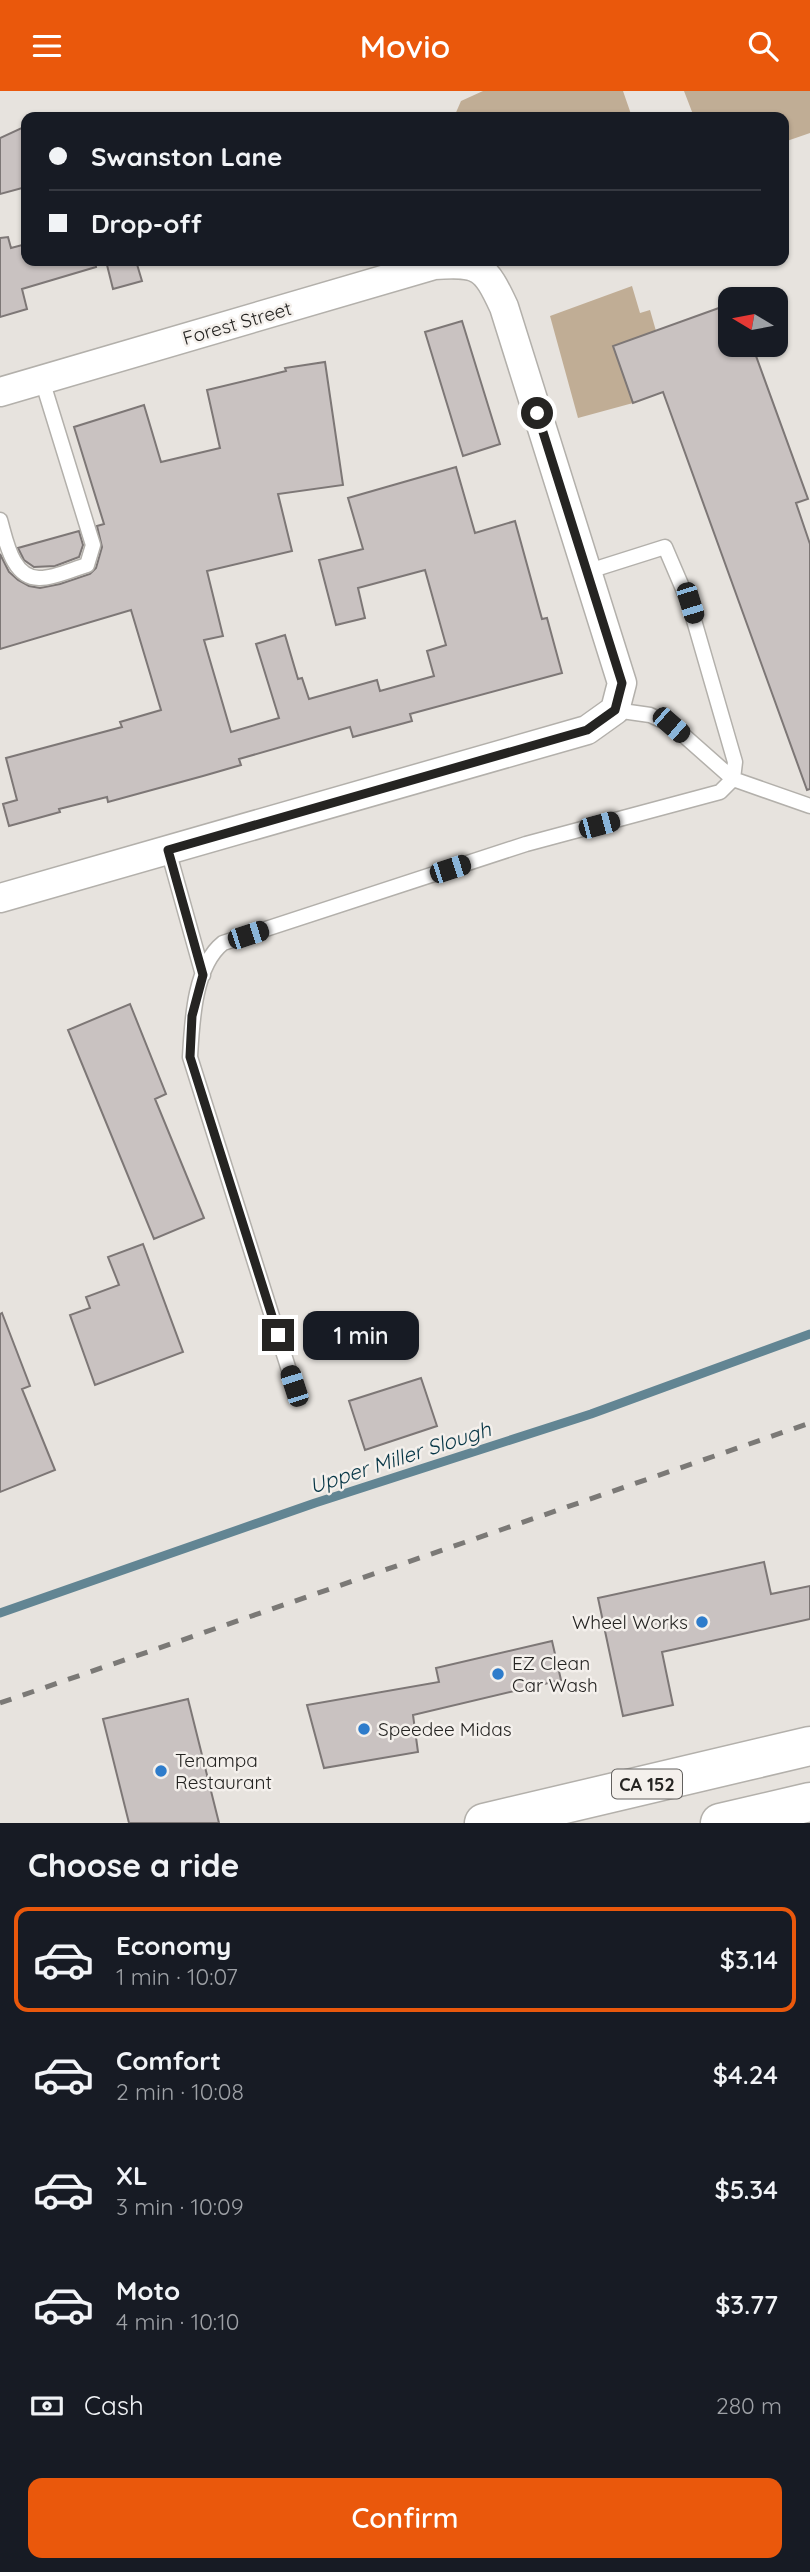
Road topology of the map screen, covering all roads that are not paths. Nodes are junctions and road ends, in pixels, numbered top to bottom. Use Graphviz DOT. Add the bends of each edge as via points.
graph roads {
  1 [pos="431,266"];
  2 [pos="469,266"];
  3 [pos="42,380"];
  4 [pos="0,392"];
  5 [pos="0,520"];
  6 [pos="586,572"];
  7 [pos="615,710"];
  8 [pos="733,779"];
  9 [pos="810,806"];
  10 [pos="168,850"];
  11 [pos="0,898"];
  12 [pos="203,975"];
  13 [pos="294,1386"];
  14 [pos="810,1746"];
  15 [pos="810,1802"];
  16 [pos="484,1823"];
  17 [pos="720,1823"];
  1 -- 3 [label="street, Forest Street"];
  2 -- 6 [label="street, Forest Street" via="484,271 504,307"];
  3 -- 4 [label="street, Forest Street"];
  3 -- 5 [label="lane" via="93,545 87,565 39,579 26,575 17,568"];
  6 -- 7 [label="street" via="622,683"];
  6 -- 8 [label="lane" via="665,547 690,603 719,700 735,762"];
  7 -- 8 [label="lane" via="650,715 671,725"];
  7 -- 10 [label="street" via="587,730"];
  8 -- 9 [label="lane"];
  8 -- 12 [label="lane" via="720,792 526,844 223,943 213,951"];
  10 -- 11 [label="street"];
  10 -- 12 [label="lane"];
  12 -- 13 [label="lane" via="192,1016 190,1057"];
  14 -- 16 [label="main road, CA 152"];
  15 -- 17 [label="main road"];
}
